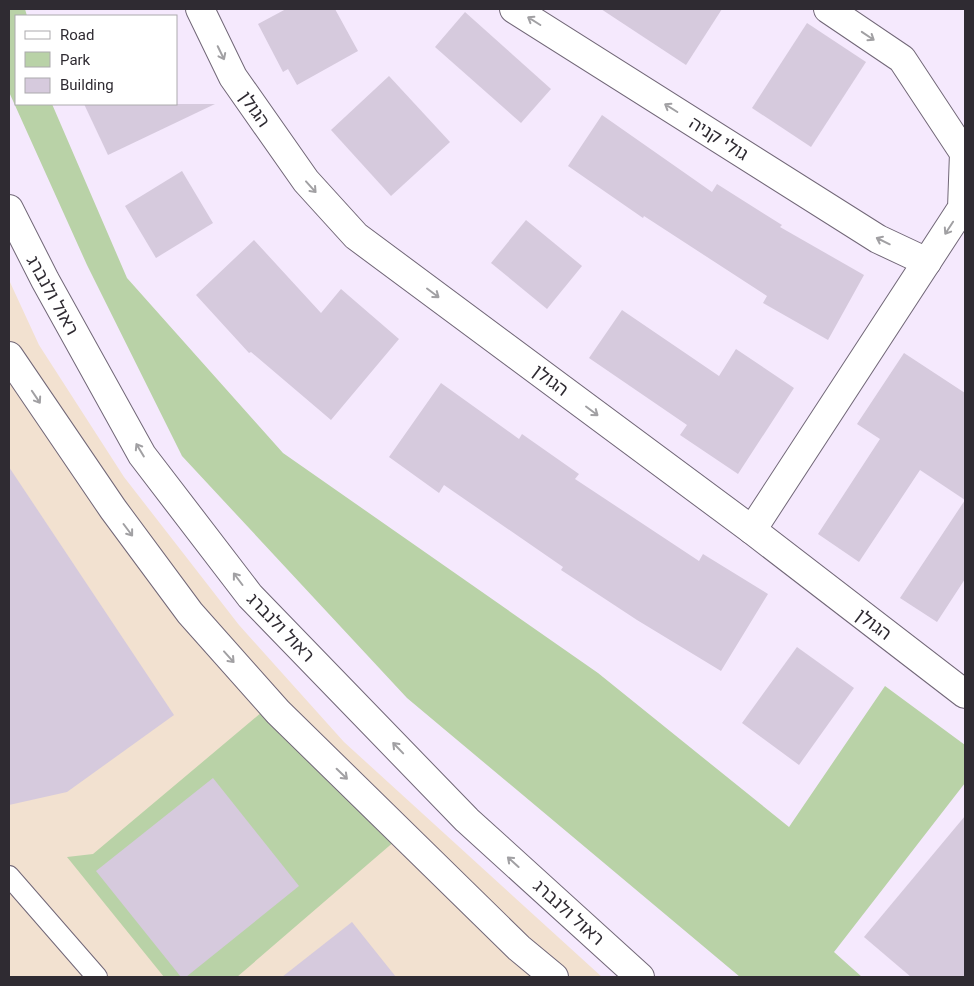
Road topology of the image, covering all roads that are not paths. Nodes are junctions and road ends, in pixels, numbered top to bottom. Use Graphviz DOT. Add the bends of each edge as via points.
graph roads {
  1 [pos="200,9"];
  2 [pos="514,9"];
  3 [pos="828,9"];
  4 [pos="9,209"];
  5 [pos="13,241"];
  6 [pos="927,262"];
  7 [pos="9,356"];
  8 [pos="752,530"];
  9 [pos="965,692"];
  10 [pos="9,876"];
  11 [pos="97,977"];
  12 [pos="554,977"];
  13 [pos="640,977"];
  1 -- 8 [label="street, הגולן, one-way" via="233,77 306,181 356,236"];
  6 -- 2 [label="street, גולי קניה, one-way" via="878,239"];
  3 -- 6 [label="street, one-way" via="902,59 964,153 962,208"];
  4 -- 5 [label="street, ראול ולנברג"];
  13 -- 5 [label="street, ראול ולנברג, one-way" via="467,820 250,596 142,455"];
  6 -- 8 [label="street"];
  7 -- 12 [label="street, one-way" via="112,509 190,613 278,712 519,948"];
  8 -- 9 [label="street, הגולן"];
  10 -- 11 [label="lane"];
}
